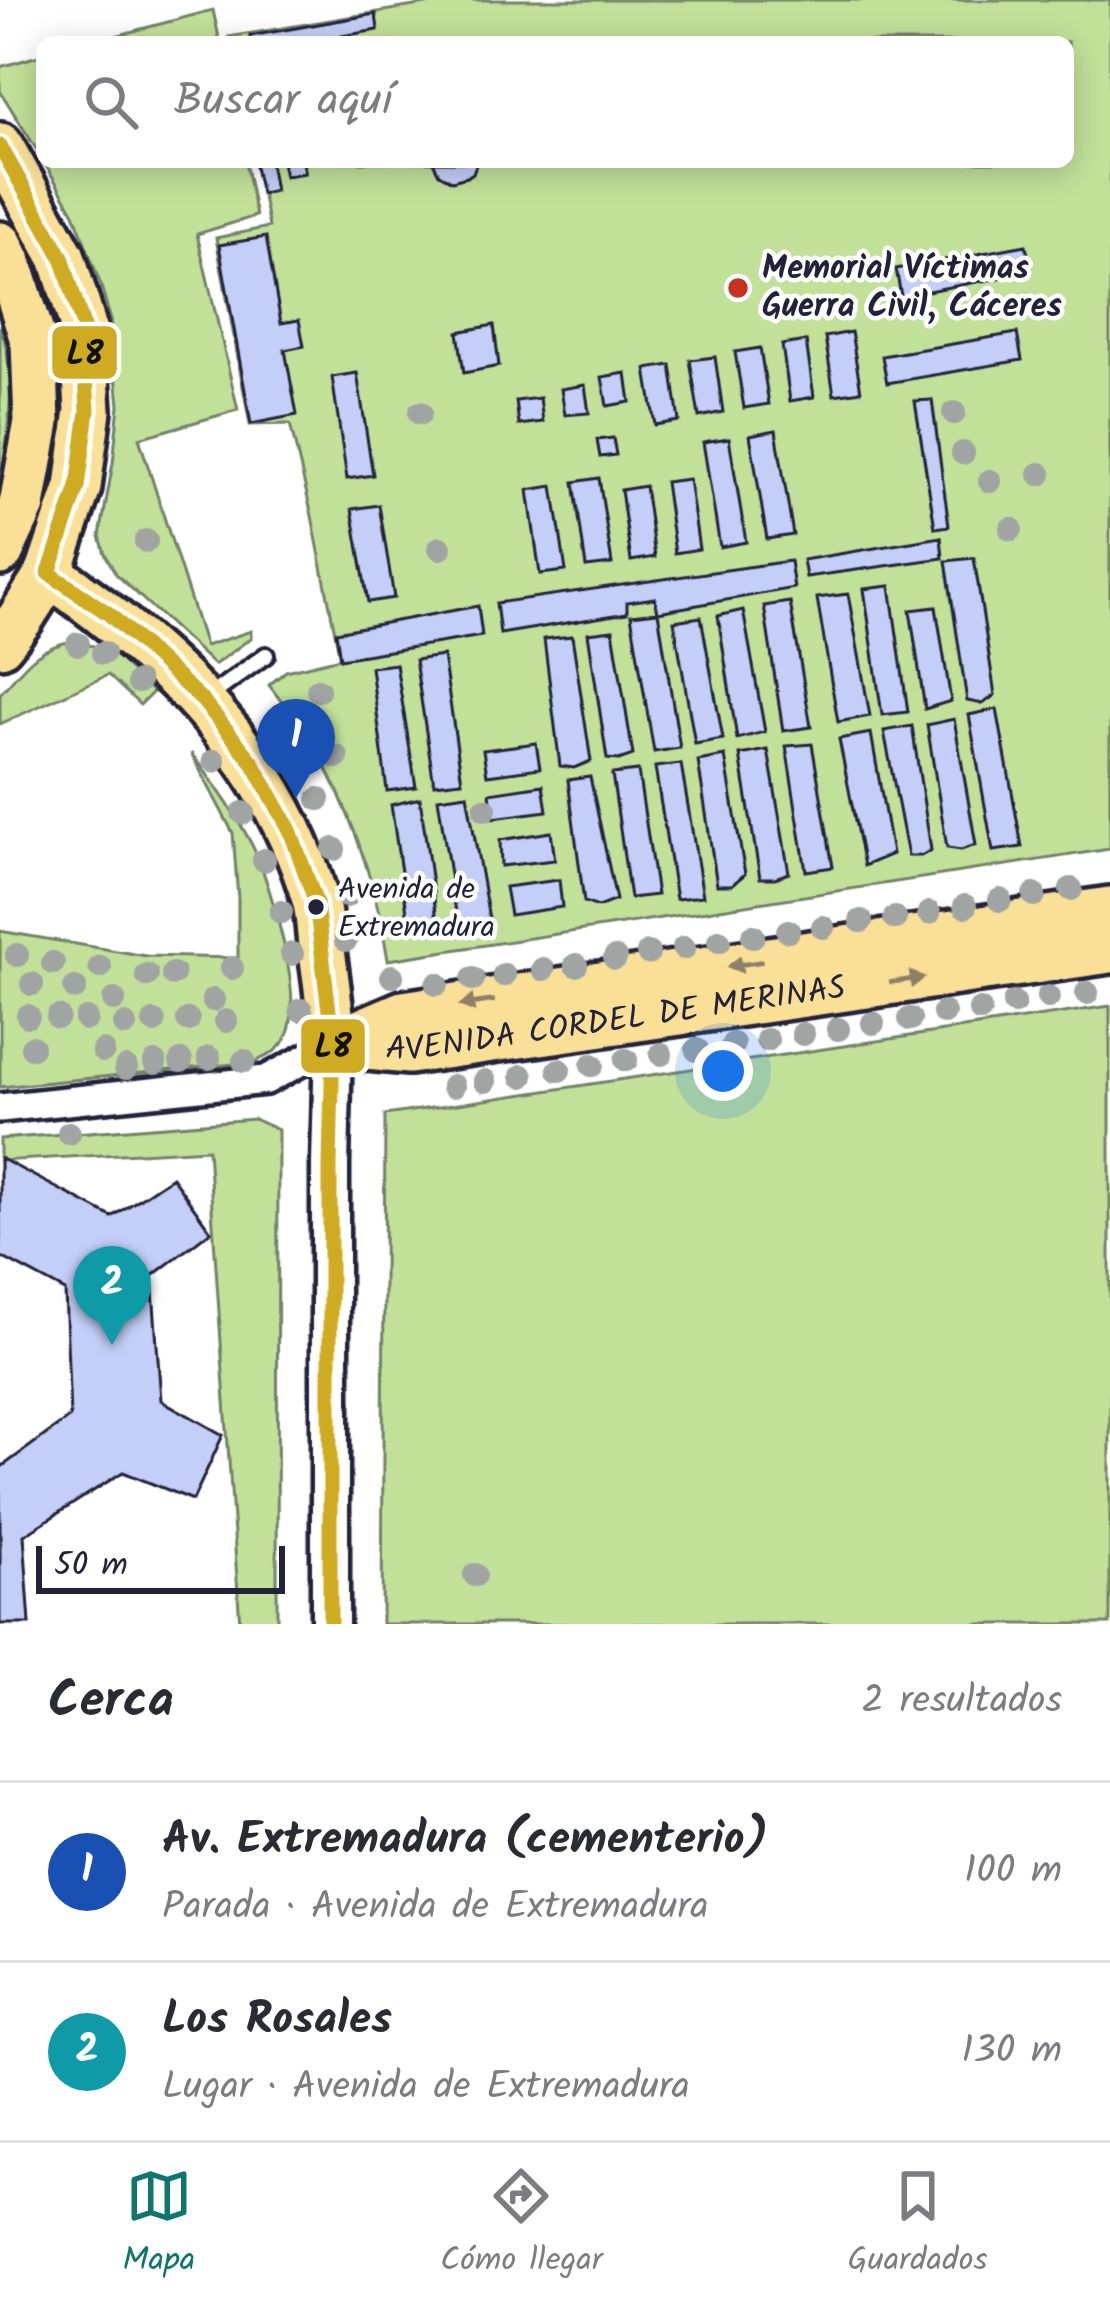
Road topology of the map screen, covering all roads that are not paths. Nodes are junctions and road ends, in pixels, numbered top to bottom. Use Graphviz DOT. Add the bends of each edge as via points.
graph roads {
  1 [pos="0,146"];
  2 [pos="0,245"];
  3 [pos="34,343"];
  4 [pos="0,552"];
  5 [pos="49,573"];
  6 [pos="0,603"];
  7 [pos="0,644"];
  8 [pos="266,656"];
  9 [pos="203,701"];
  10 [pos="1110,910"];
  11 [pos="1110,950"];
  12 [pos="334,1044"];
  13 [pos="0,1108"];
  14 [pos="330,1624"];
  1 -- 5 [label="main road" via="62,257 83,326 88,410 80,471"];
  2 -- 3 [label="main road"];
  3 -- 4 [label="main road" via="37,422 22,506"];
  3 -- 5 [label="main road" via="53,434 33,526"];
  5 -- 6 [label="main road" via="11,588"];
  5 -- 7 [label="main road"];
  5 -- 9 [label="main road" via="109,614"];
  8 -- 9 [label="lane"];
  9 -- 12 [label="main road" via="252,761 296,848 316,903"];
  10 -- 12 [label="main road, AVENIDA CORDEL DE MERINAS, one-way" via="403,1014"];
  12 -- 11 [label="main road, AVENIDA CORDEL DE MERINAS, one-way" via="409,1051"];
  12 -- 13 [label="street" via="266,1080"];
  12 -- 14 [label="street"];
}
